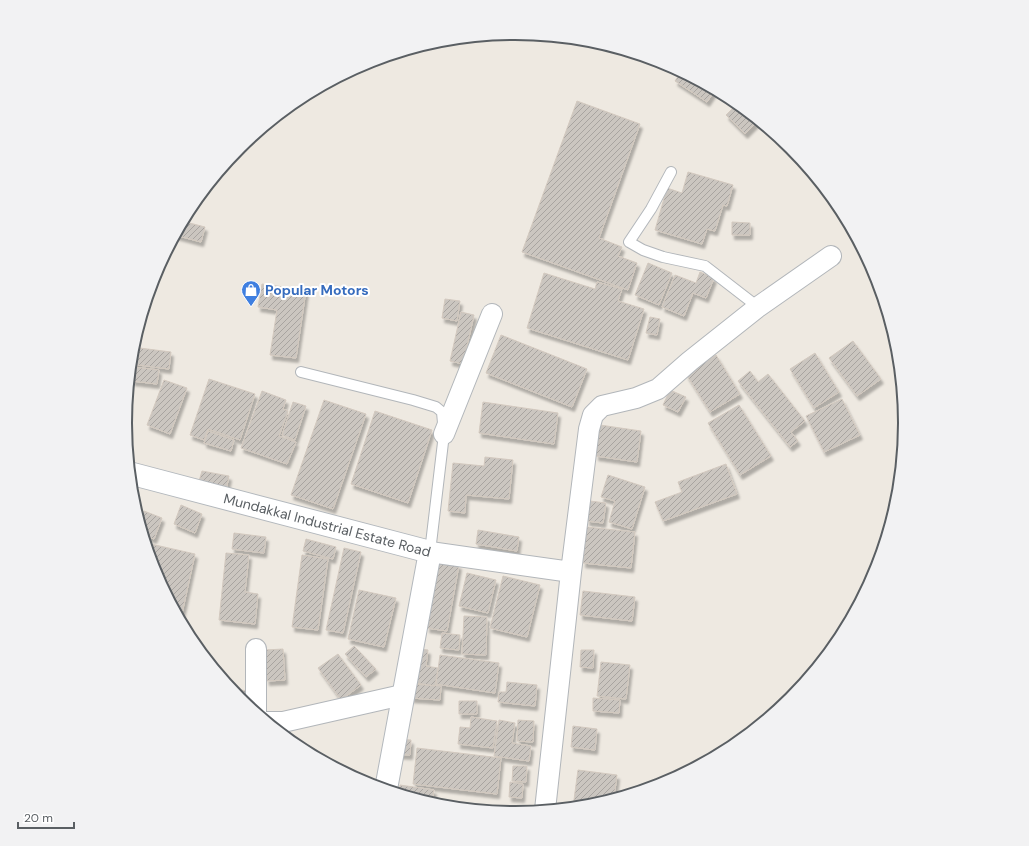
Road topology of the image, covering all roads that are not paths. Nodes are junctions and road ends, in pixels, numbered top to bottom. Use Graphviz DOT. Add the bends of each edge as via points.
graph roads {
  1 [pos="671,172"];
  2 [pos="831,256"];
  3 [pos="758,307"];
  4 [pos="492,314"];
  5 [pos="300,372"];
  6 [pos="444,434"];
  7 [pos="135,475"];
  8 [pos="430,552"];
  9 [pos="571,572"];
  10 [pos="256,649"];
  11 [pos="402,696"];
  12 [pos="256,705"];
  13 [pos="275,722"];
  14 [pos="387,784"];
  15 [pos="546,805"];
  1 -- 3 [label="lane" via="629,242 663,257 705,266"];
  2 -- 3 [label="street"];
  3 -- 9 [label="street" via="658,389 636,398 602,406 593,415 589,429"];
  4 -- 6 [label="street"];
  5 -- 6 [label="lane" via="436,407 442,412"];
  6 -- 8 [label="lane"];
  7 -- 8 [label="street, Mundakkal Industrial Estate Road"];
  8 -- 9 [label="street"];
  8 -- 11 [label="street, Mundakkal Industrial Estate Road"];
  9 -- 15 [label="street"];
  10 -- 12 [label="street"];
  11 -- 13 [label="street"];
  11 -- 14 [label="street, Mundakkal Industrial Estate Road"];
}
